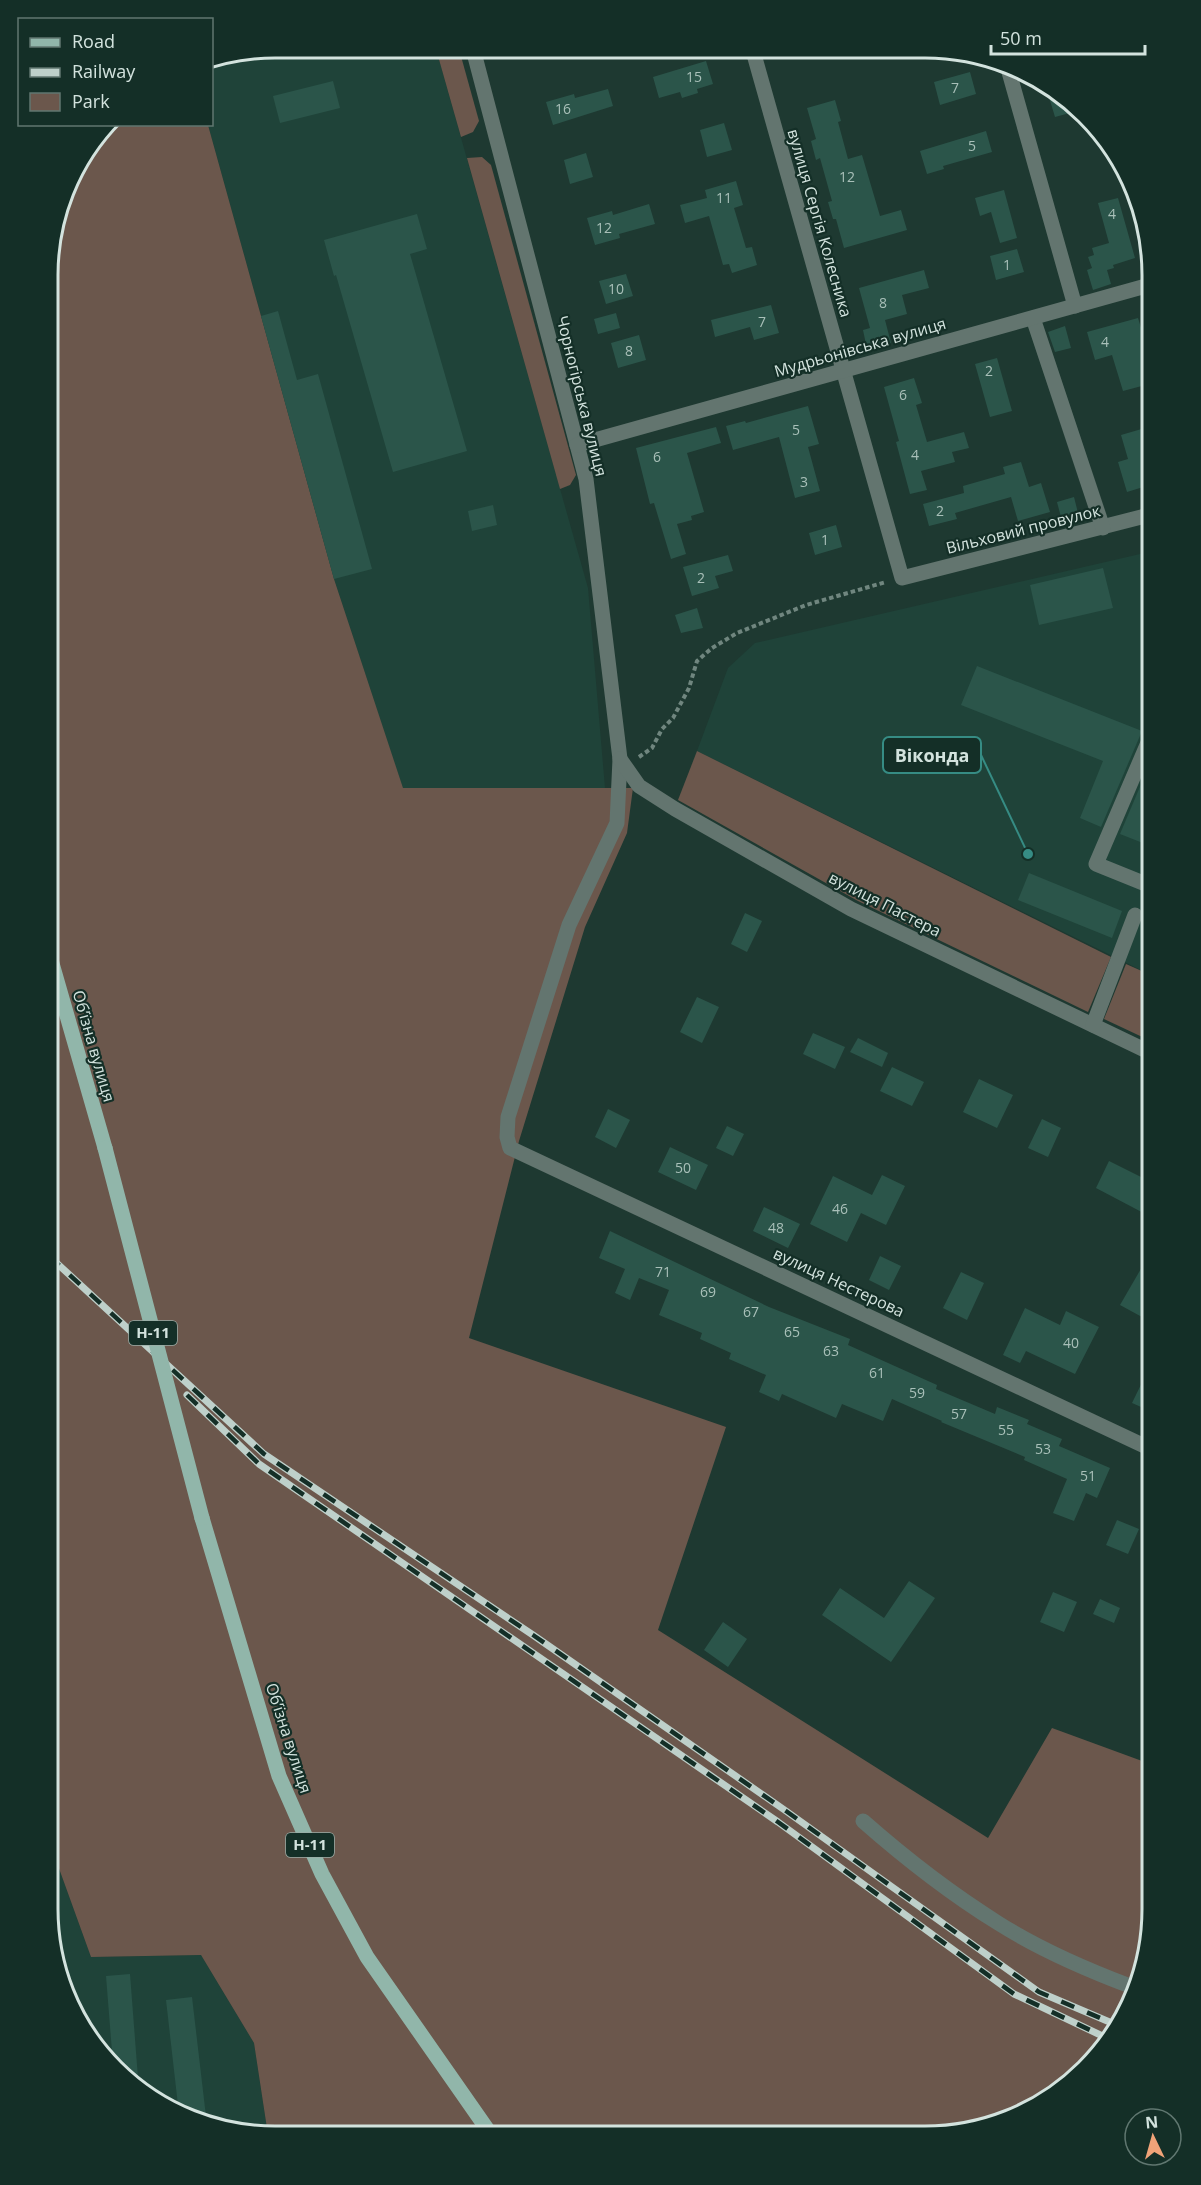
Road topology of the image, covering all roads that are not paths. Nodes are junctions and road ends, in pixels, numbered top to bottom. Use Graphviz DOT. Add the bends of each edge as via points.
graph roads {
  1 [pos="475,58"];
  2 [pos="755,58"];
  3 [pos="1010,75"];
  4 [pos="1142,287"];
  5 [pos="1075,306"];
  6 [pos="1033,318"];
  7 [pos="843,371"];
  8 [pos="577,445"];
  9 [pos="1142,517"];
  10 [pos="1103,528"];
  11 [pos="902,578"];
  12 [pos="1142,757"];
  13 [pos="620,759"];
  14 [pos="1142,883"];
  15 [pos="1135,915"];
  16 [pos="58,984"];
  17 [pos="1093,1025"];
  18 [pos="1142,1049"];
  19 [pos="510,1148"];
  20 [pos="1142,1445"];
  21 [pos="863,1821"];
  22 [pos="1129,1985"];
  23 [pos="485,2126"];
  1 -- 8 [label="street, Чорногірська вулиця"];
  2 -- 7 [label="street, вулиця Сергія Колесника"];
  3 -- 5 [label="street"];
  4 -- 5 [label="street, Мудрьонівська вулиця"];
  5 -- 6 [label="street, Мудрьонівська вулиця"];
  6 -- 7 [label="street, Мудрьонівська вулиця"];
  6 -- 10 [label="street"];
  7 -- 8 [label="street, Мудрьонівська вулиця"];
  7 -- 11 [label="street, вулиця Сергія Колесника"];
  8 -- 13 [label="street, Чорногірська вулиця" via="587,486"];
  9 -- 10 [label="street, Вільховий провулок"];
  10 -- 11 [label="street, Вільховий провулок"];
  12 -- 14 [label="street" via="1096,864"];
  13 -- 17 [label="street, вулиця Пастера" via="639,786 851,909"];
  13 -- 19 [label="street, Чорногірська вулиця" via="617,823 569,925 508,1117"];
  15 -- 17 [label="street"];
  16 -- 23 [label="main road, Обʼїзна вулиця / Н-11, bridge" via="202,1518 279,1776 322,1874 367,1957"];
  17 -- 18 [label="street, вулиця Пастера"];
  19 -- 20 [label="street, вулиця Нестерова"];
  21 -- 22 [label="street" via="902,1855 998,1924 1083,1968"];
}
